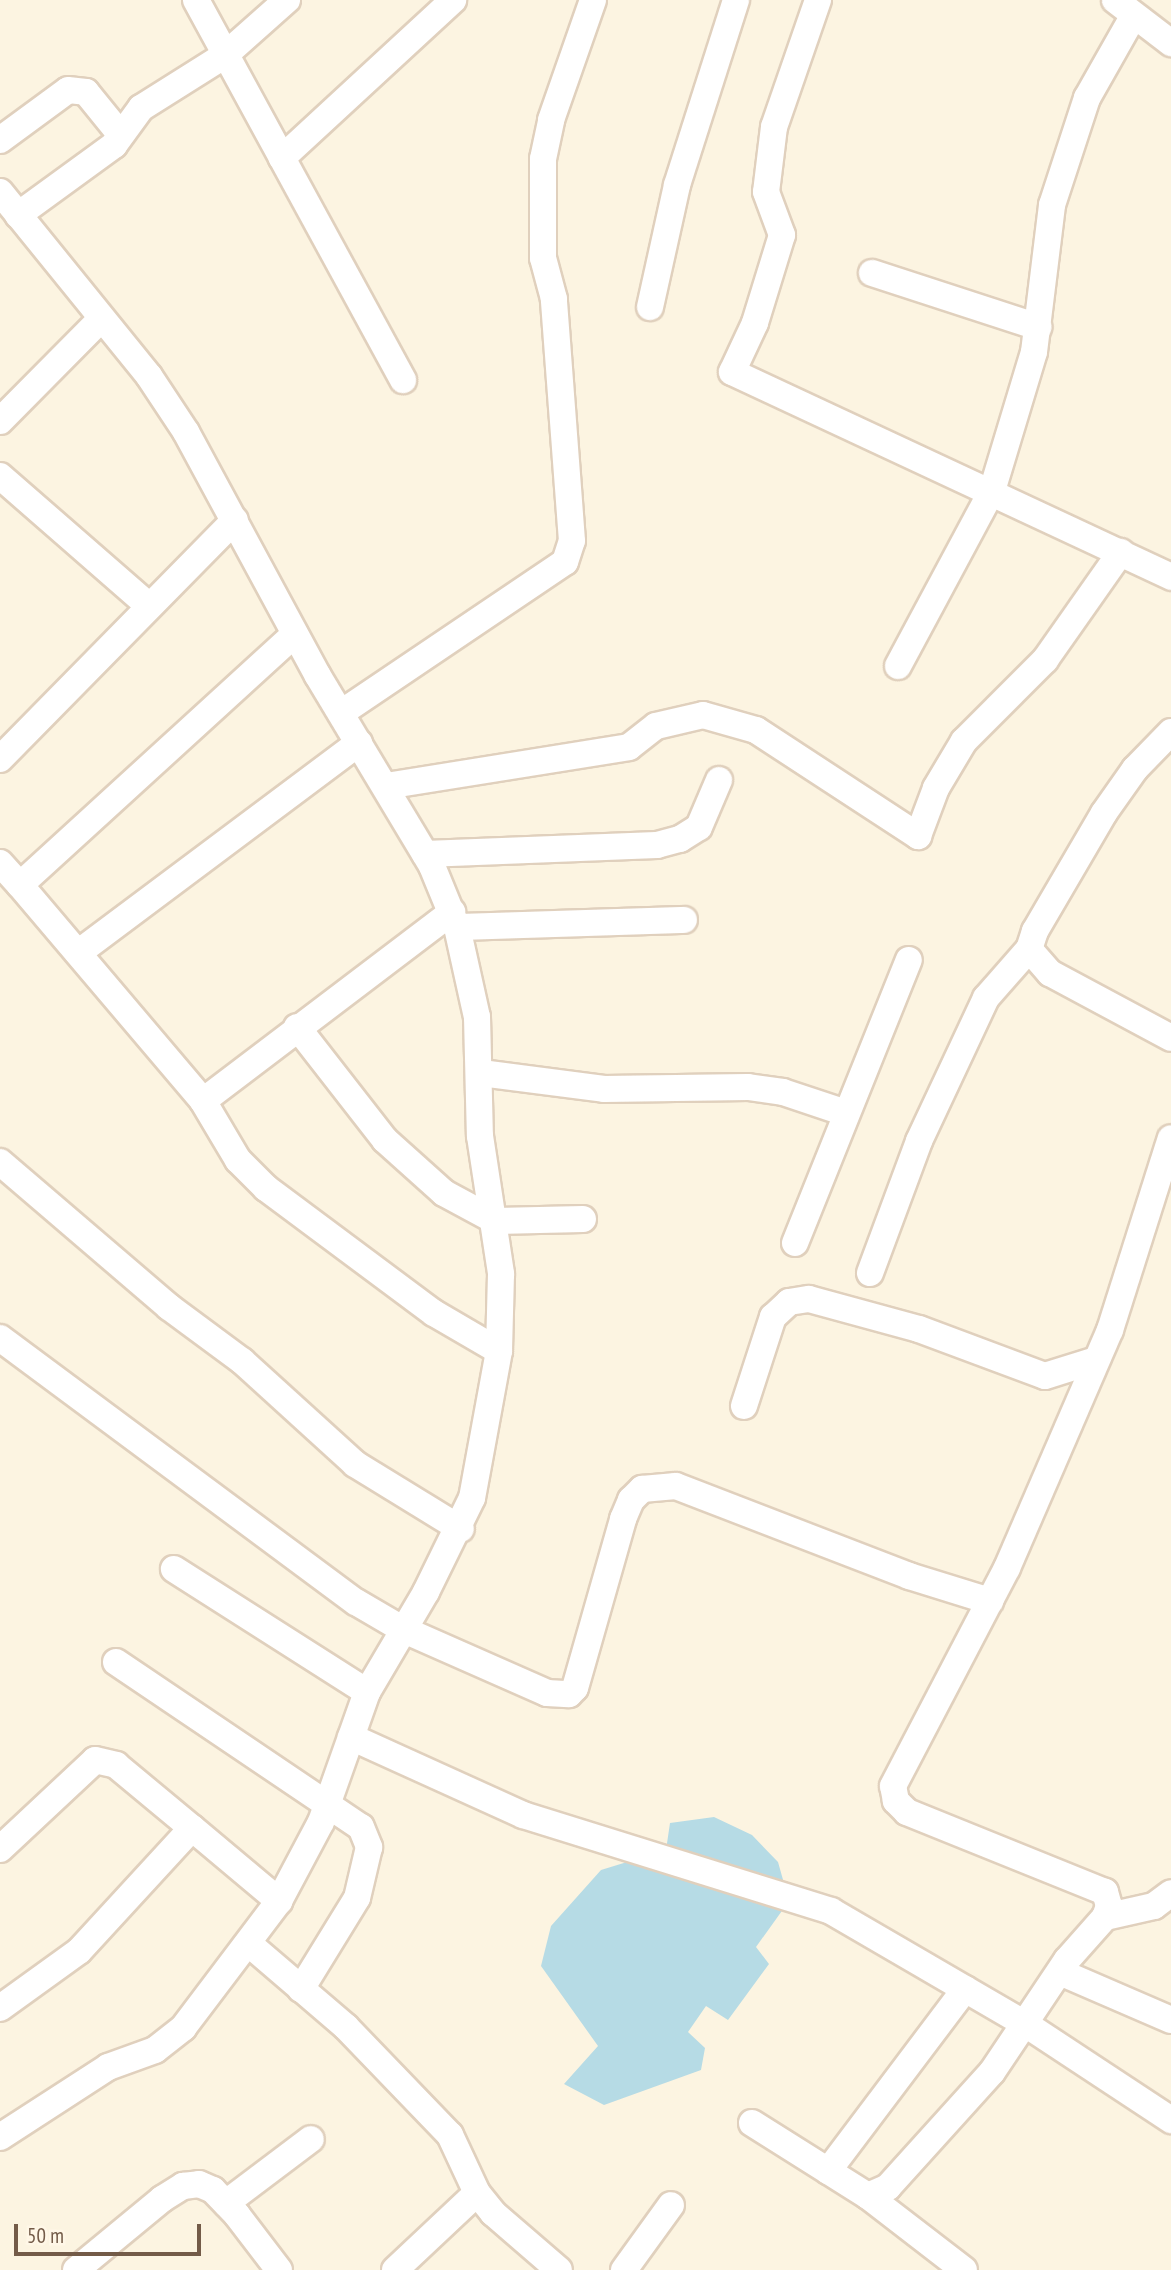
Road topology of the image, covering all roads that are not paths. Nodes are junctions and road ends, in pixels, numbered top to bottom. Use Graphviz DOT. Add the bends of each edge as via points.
graph roads {
  1 [pos="196,0"];
  2 [pos="287,0"];
  3 [pos="453,0"];
  4 [pos="593,0"];
  5 [pos="736,0"];
  6 [pos="818,0"];
  7 [pos="1124,7"];
  8 [pos="1171,43"];
  9 [pos="225,55"];
  10 [pos="121,135"];
  11 [pos="0,140"];
  12 [pos="282,158"];
  13 [pos="0,192"];
  14 [pos="18,215"];
  15 [pos="872,273"];
  16 [pos="650,307"];
  17 [pos="100,320"];
  18 [pos="1038,327"];
  19 [pos="403,380"];
  20 [pos="0,421"];
  21 [pos="0,475"];
  22 [pos="992,491"];
  23 [pos="235,520"];
  24 [pos="1121,552"];
  25 [pos="1171,577"];
  26 [pos="149,606"];
  27 [pos="295,634"];
  28 [pos="898,666"];
  29 [pos="341,713"];
  30 [pos="1171,732"];
  31 [pos="359,743"];
  32 [pos="0,759"];
  33 [pos="719,780"];
  34 [pos="386,786"];
  35 [pos="425,854"];
  36 [pos="0,863"];
  37 [pos="20,885"];
  38 [pos="455,919"];
  39 [pos="684,920"];
  40 [pos="1029,949"];
  41 [pos="78,953"];
  42 [pos="909,960"];
  43 [pos="297,1027"];
  44 [pos="1171,1038"];
  45 [pos="481,1073"];
  46 [pos="203,1101"];
  47 [pos="846,1113"];
  48 [pos="1171,1138"];
  49 [pos="0,1162"];
  50 [pos="583,1219"];
  51 [pos="496,1221"];
  52 [pos="795,1243"];
  53 [pos="870,1273"];
  54 [pos="0,1338"];
  55 [pos="499,1351"];
  56 [pos="1096,1360"];
  57 [pos="744,1406"];
  58 [pos="461,1529"];
  59 [pos="174,1569"];
  60 [pos="990,1601"];
  61 [pos="402,1629"];
  62 [pos="116,1662"];
  63 [pos="367,1692"];
  64 [pos="351,1737"];
  65 [pos="328,1802"];
  66 [pos="192,1828"];
  67 [pos="0,1849"];
  68 [pos="1171,1893"];
  69 [pos="279,1900"];
  70 [pos="1105,1917"];
  71 [pos="248,1943"];
  72 [pos="1060,1972"];
  73 [pos="301,1989"];
  74 [pos="965,1989"];
  75 [pos="0,2008"];
  76 [pos="1171,2020"];
  77 [pos="1027,2025"];
  78 [pos="1171,2120"];
  79 [pos="752,2123"];
  80 [pos="0,2137"];
  81 [pos="310,2139"];
  82 [pos="828,2171"];
  83 [pos="477,2193"];
  84 [pos="868,2196"];
  85 [pos="226,2203"];
  86 [pos="671,2206"];
  87 [pos="76,2270"];
  88 [pos="279,2270"];
  89 [pos="395,2270"];
  90 [pos="559,2270"];
  91 [pos="624,2270"];
  92 [pos="964,2270"];
  1 -- 9 [label="street"];
  2 -- 9 [label="street"];
  3 -- 12 [label="street"];
  4 -- 29 [label="street" via="551,120 543,159 543,258 554,299 572,541 565,562"];
  5 -- 16 [label="street" via="677,185"];
  6 -- 22 [label="street" via="774,127 766,192 782,235 755,323 732,372"];
  7 -- 8 [label="street"];
  7 -- 18 [label="street" via="1087,98 1052,205"];
  9 -- 10 [label="street" via="141,108"];
  9 -- 12 [label="street"];
  10 -- 11 [label="street" via="86,92 68,90"];
  10 -- 14 [label="street" via="102,155"];
  12 -- 19 [label="street"];
  13 -- 14 [label="street"];
  14 -- 17 [label="street"];
  15 -- 18 [label="street"];
  17 -- 20 [label="street"];
  17 -- 23 [label="street" via="166,400"];
  18 -- 22 [label="street"];
  21 -- 26 [label="street"];
  22 -- 24 [label="street"];
  22 -- 28 [label="street"];
  23 -- 26 [label="street"];
  23 -- 27 [label="street"];
  24 -- 25 [label="street"];
  24 -- 34 [label="street" via="1030,678 964,741 936,788 918,836 756,730 703,715 656,726 629,747"];
  26 -- 32 [label="street"];
  27 -- 29 [label="street"];
  27 -- 37 [label="street"];
  29 -- 31 [label="street"];
  30 -- 40 [label="street" via="1135,769 1104,813 1034,931"];
  31 -- 34 [label="street"];
  31 -- 41 [label="street"];
  33 -- 35 [label="street" via="699,827 680,839 657,845"];
  34 -- 35 [label="street"];
  35 -- 38 [label="street"];
  36 -- 37 [label="street"];
  37 -- 41 [label="street"];
  38 -- 39 [label="street"];
  38 -- 43 [label="street"];
  38 -- 45 [label="street" via="477,1017"];
  40 -- 44 [label="street" via="1050,973"];
  40 -- 53 [label="street" via="986,998 919,1141"];
  41 -- 46 [label="street"];
  42 -- 47 [label="street"];
  43 -- 46 [label="street"];
  43 -- 51 [label="street" via="385,1140 419,1174"];
  45 -- 47 [label="street" via="604,1089 748,1087 783,1092"];
  45 -- 51 [label="street" via="480,1136"];
  46 -- 55 [label="street" via="238,1160 266,1188 434,1312"];
  47 -- 52 [label="street"];
  48 -- 56 [label="street" via="1125,1293"];
  49 -- 58 [label="street" via="170,1307 252,1369 355,1464"];
  50 -- 51 [label="street"];
  51 -- 55 [label="street" via="501,1274"];
  54 -- 61 [label="street" via="265,1539"];
  55 -- 58 [label="street" via="474,1487"];
  56 -- 57 [label="street" via="1045,1376 919,1329 809,1299 789,1302 773,1317"];
  56 -- 60 [label="street"];
  58 -- 61 [label="street"];
  59 -- 63 [label="street"];
  60 -- 61 [label="street" via="909,1576 676,1486 660,1486 642,1489 631,1500 581,1674 569,1694 547,1693"];
  60 -- 70 [label="street" via="901,1768 893,1786 896,1801 934,1824 1105,1892 1109,1906"];
  61 -- 63 [label="street"];
  62 -- 65 [label="street"];
  63 -- 64 [label="street"];
  64 -- 65 [label="street"];
  64 -- 74 [label="street" via="523,1815 813,1903"];
  65 -- 69 [label="street" via="303,1862"];
  65 -- 73 [label="street" via="361,1828 369,1847 367,1867 340,1931"];
  66 -- 67 [label="street" via="116,1765 95,1760"];
  66 -- 69 [label="street"];
  66 -- 75 [label="street" via="79,1951"];
  68 -- 70 [label="street" via="1154,1906"];
  69 -- 71 [label="street"];
  70 -- 72 [label="street"];
  71 -- 73 [label="street"];
  71 -- 80 [label="street" via="183,2028 155,2050 108,2067"];
  72 -- 76 [label="street"];
  72 -- 77 [label="street"];
  73 -- 83 [label="street" via="346,2027 450,2135"];
  74 -- 77 [label="street"];
  74 -- 82 [label="street"];
  77 -- 78 [label="street"];
  77 -- 84 [label="street" via="992,2072 888,2186"];
  79 -- 82 [label="street"];
  81 -- 85 [label="street"];
  82 -- 84 [label="street"];
  83 -- 89 [label="street"];
  83 -- 90 [label="street" via="493,2213"];
  84 -- 92 [label="street"];
  85 -- 87 [label="street" via="199,2184 183,2186"];
  85 -- 88 [label="street"];
  86 -- 91 [label="street"];
}
